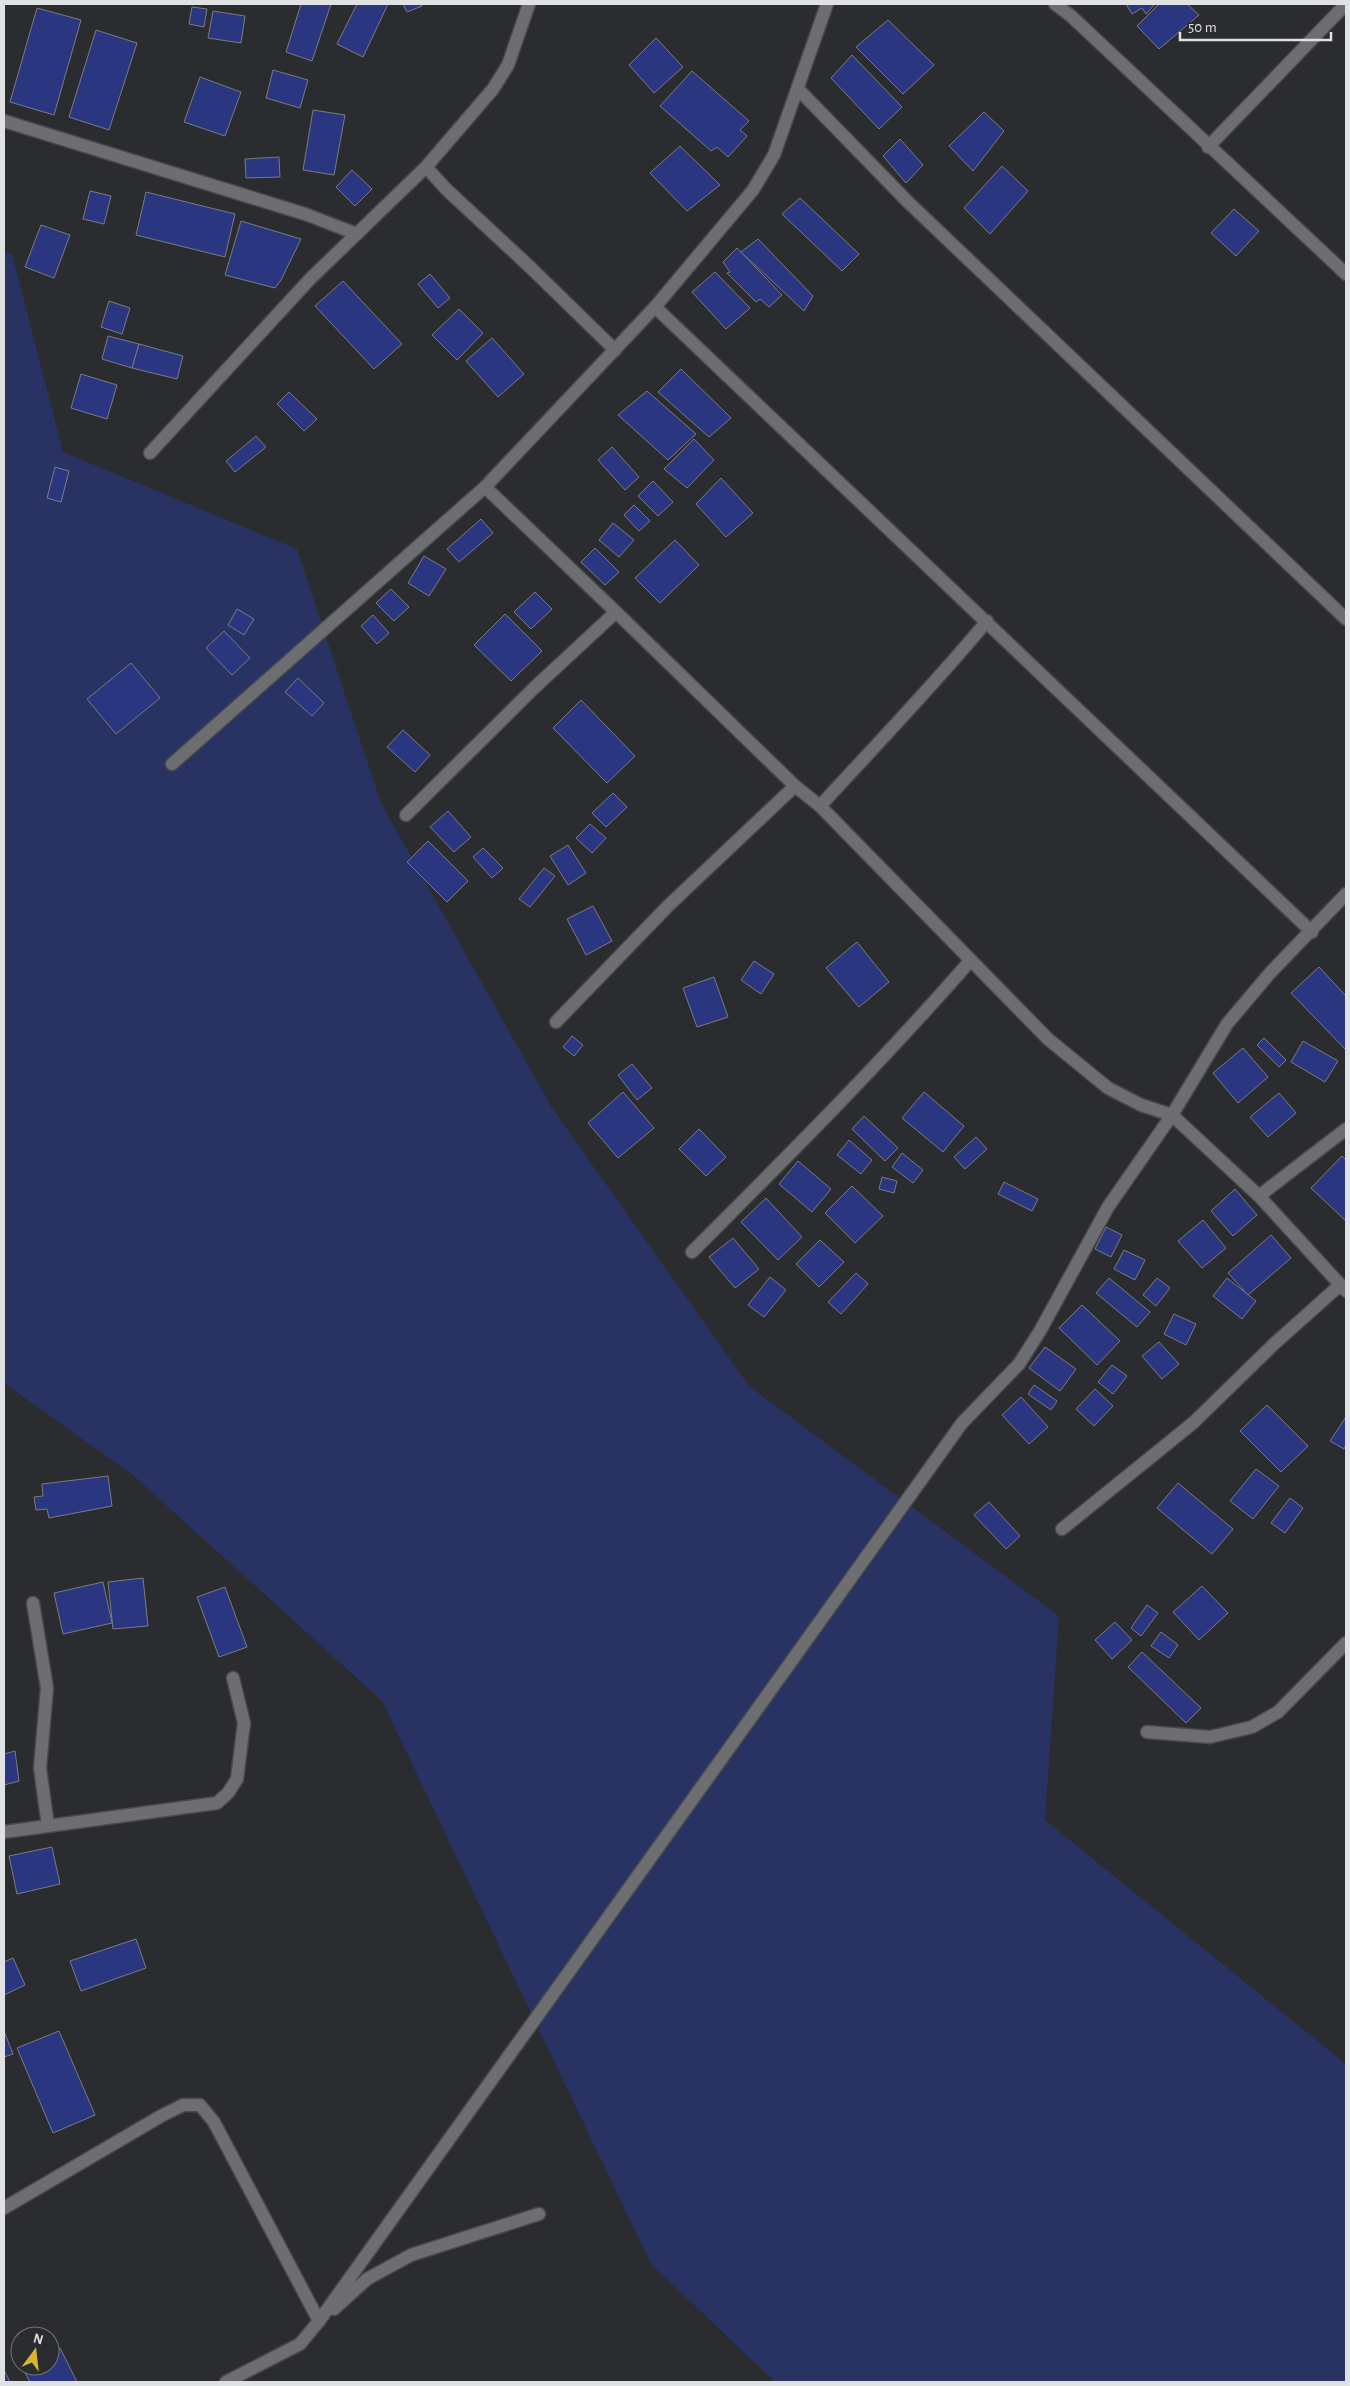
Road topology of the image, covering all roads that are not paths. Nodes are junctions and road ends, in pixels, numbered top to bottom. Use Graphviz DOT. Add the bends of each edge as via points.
graph roads {
  1 [pos="529,4"];
  2 [pos="827,4"];
  3 [pos="1055,4"];
  4 [pos="1346,4"];
  5 [pos="798,88"];
  6 [pos="4,121"];
  7 [pos="1208,147"];
  8 [pos="426,167"];
  9 [pos="357,234"];
  10 [pos="1346,274"];
  11 [pos="655,307"];
  12 [pos="615,350"];
  13 [pos="150,453"];
  14 [pos="485,487"];
  15 [pos="616,612"];
  16 [pos="1346,619"];
  17 [pos="987,621"];
  18 [pos="172,764"];
  19 [pos="794,786"];
  20 [pos="820,806"];
  21 [pos="406,815"];
  22 [pos="1346,894"];
  23 [pos="1312,932"];
  24 [pos="970,961"];
  25 [pos="556,1022"];
  26 [pos="1172,1116"];
  27 [pos="1346,1129"];
  28 [pos="1258,1196"];
  29 [pos="692,1252"];
  30 [pos="1343,1288"];
  31 [pos="1062,1529"];
  32 [pos="33,1603"];
  33 [pos="1346,1643"];
  34 [pos="234,1678"];
  35 [pos="1147,1732"];
  36 [pos="48,1826"];
  37 [pos="4,1832"];
  38 [pos="4,2208"];
  39 [pos="539,2214"];
  40 [pos="318,2321"];
  41 [pos="226,2382"];
  1 -- 8 [label="street" via="508,65 493,89"];
  2 -- 5 [label="street"];
  3 -- 7 [label="street"];
  4 -- 7 [label="street"];
  5 -- 11 [label="street" via="774,155 753,190"];
  5 -- 16 [label="street" via="908,202"];
  6 -- 9 [label="street" via="305,214"];
  7 -- 10 [label="street"];
  8 -- 9 [label="street"];
  8 -- 12 [label="street"];
  9 -- 13 [label="street" via="310,279"];
  11 -- 12 [label="street"];
  11 -- 17 [label="street"];
  12 -- 14 [label="street"];
  14 -- 15 [label="street"];
  14 -- 18 [label="street"];
  15 -- 19 [label="street"];
  15 -- 21 [label="street"];
  17 -- 20 [label="street" via="934,684"];
  17 -- 23 [label="street"];
  19 -- 20 [label="street"];
  19 -- 25 [label="street" via="668,906"];
  20 -- 24 [label="street"];
  22 -- 23 [label="street"];
  23 -- 26 [label="street" via="1270,973 1227,1024"];
  24 -- 26 [label="street" via="1048,1039 1108,1088"];
  24 -- 29 [label="street" via="908,1033"];
  26 -- 28 [label="street"];
  26 -- 40 [label="street" via="1108,1207 1019,1364 962,1423"];
  27 -- 28 [label="street"];
  28 -- 30 [label="street"];
  30 -- 31 [label="street" via="1274,1344 1194,1423"];
  32 -- 36 [label="street" via="46,1688 40,1768"];
  33 -- 35 [label="street" via="1278,1712 1252,1727 1210,1737"];
  34 -- 36 [label="street" via="244,1723 237,1779 217,1803"];
  36 -- 37 [label="street"];
  38 -- 40 [label="street" via="161,2116 183,2105 200,2106 214,2122"];
  39 -- 40 [label="street" via="411,2255 367,2279"];
  40 -- 41 [label="street" via="300,2344"];
}
